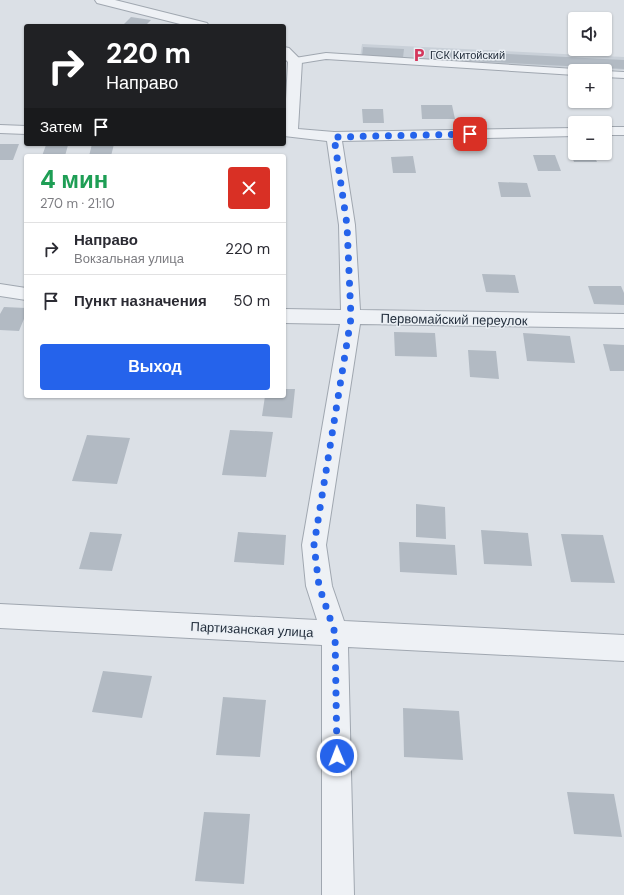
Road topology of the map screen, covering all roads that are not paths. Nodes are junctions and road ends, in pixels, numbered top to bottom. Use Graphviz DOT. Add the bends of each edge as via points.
graph roads {
  1 [pos="101,0"];
  2 [pos="195,24"];
  3 [pos="286,53"];
  4 [pos="296,61"];
  5 [pos="568,72"];
  6 [pos="612,74"];
  7 [pos="624,75"];
  8 [pos="0,129"];
  9 [pos="24,130"];
  10 [pos="612,131"];
  11 [pos="624,131"];
  12 [pos="287,132"];
  13 [pos="568,132"];
  14 [pos="334,137"];
  15 [pos="0,290"];
  16 [pos="24,294"];
  17 [pos="286,316"];
  18 [pos="351,318"];
  19 [pos="624,320"];
  20 [pos="0,616"];
  21 [pos="335,633"];
  22 [pos="624,648"];
  23 [pos="338,895"];
  1 -- 2 [label="street"];
  3 -- 4 [label="street"];
  4 -- 5 [label="lane" via="326,56"];
  4 -- 12 [label="street"];
  6 -- 7 [label="lane"];
  8 -- 9 [label="street"];
  10 -- 11 [label="street"];
  12 -- 14 [label="street"];
  13 -- 14 [label="street"];
  14 -- 18 [label="street" via="347,225"];
  15 -- 16 [label="street"];
  17 -- 18 [label="street, Первомайский переулок"];
  18 -- 19 [label="street, Первомайский переулок"];
  18 -- 21 [label="street" via="314,545 319,586"];
  20 -- 21 [label="street, Партизанская улица"];
  21 -- 22 [label="street, Партизанская улица"];
  21 -- 23 [label="street"];
}
